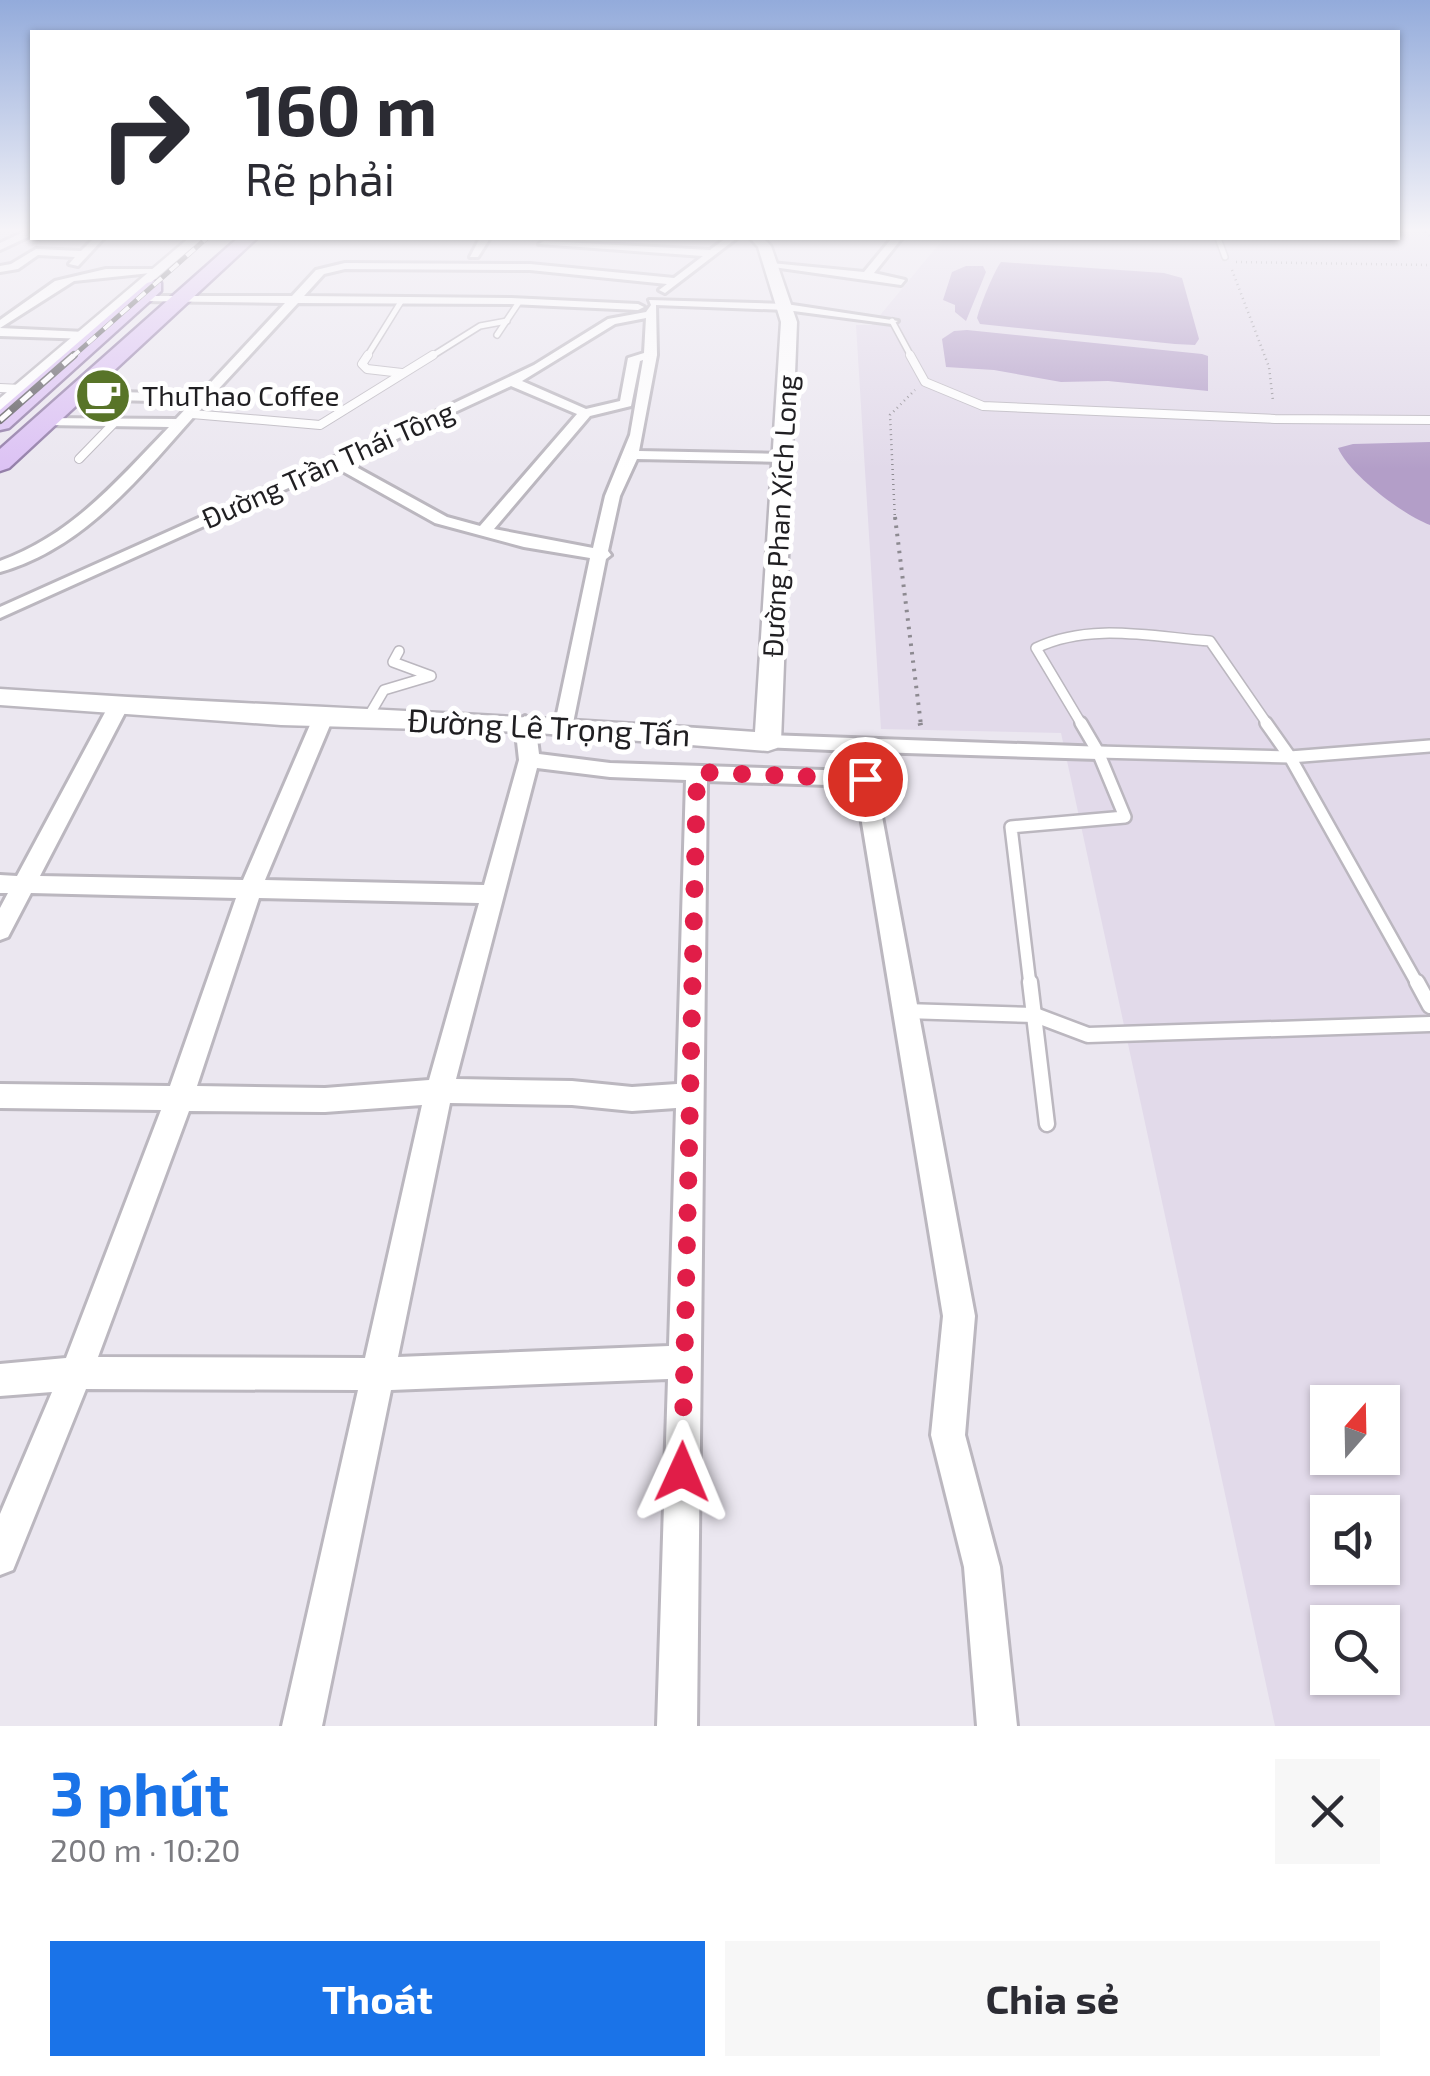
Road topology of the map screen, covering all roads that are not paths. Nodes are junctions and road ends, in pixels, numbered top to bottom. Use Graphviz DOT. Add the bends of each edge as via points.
graph roads {
  1 [pos="652,308"];
  2 [pos="786,308"];
  3 [pos="0,309"];
  4 [pos="27,309"];
  5 [pos="115,309"];
  6 [pos="129,309"];
  7 [pos="170,309"];
  8 [pos="288,309"];
  9 [pos="397,309"];
  10 [pos="512,309"];
  11 [pos="650,309"];
  12 [pos="790,309"];
  13 [pos="506,321"];
  14 [pos="892,321"];
  15 [pos="0,329"];
  16 [pos="85,336"];
  17 [pos="497,336"];
  18 [pos="651,355"];
  19 [pos="402,373"];
  20 [pos="509,380"];
  21 [pos="0,388"];
  22 [pos="22,389"];
  23 [pos="75,395"];
  24 [pos="207,398"];
  25 [pos="0,408"];
  26 [pos="585,413"];
  27 [pos="188,418"];
  28 [pos="1430,420"];
  29 [pos="46,421"];
  30 [pos="115,422"];
  31 [pos="0,423"];
  32 [pos="631,455"];
  33 [pos="784,458"];
  34 [pos="79,460"];
  35 [pos="336,462"];
  36 [pos="0,463"];
  37 [pos="484,531"];
  38 [pos="602,555"];
  39 [pos="0,567"];
  40 [pos="0,612"];
  41 [pos="398,651"];
  42 [pos="0,697"];
  43 [pos="119,705"];
  44 [pos="323,718"];
  45 [pos="367,718"];
  46 [pos="525,724"];
  47 [pos="564,728"];
  48 [pos="768,742"];
  49 [pos="1430,746"];
  50 [pos="864,748"];
  51 [pos="1098,752"];
  52 [pos="1290,757"];
  53 [pos="529,760"];
  54 [pos="697,772"];
  55 [pos="865,779"];
  56 [pos="0,884"];
  57 [pos="27,884"];
  58 [pos="250,890"];
  59 [pos="496,894"];
  60 [pos="0,930"];
  61 [pos="1430,1006"];
  62 [pos="905,1011"];
  63 [pos="1035,1014"];
  64 [pos="1430,1024"];
  65 [pos="439,1091"];
  66 [pos="691,1095"];
  67 [pos="0,1096"];
  68 [pos="180,1097"];
  69 [pos="1047,1124"];
  70 [pos="684,1362"];
  71 [pos="76,1373"];
  72 [pos="378,1374"];
  73 [pos="0,1380"];
  74 [pos="0,1558"];
  75 [pos="302,1726"];
  76 [pos="677,1726"];
  77 [pos="996,1726"];
  1 -- 18 [label="street"];
  2 -- 33 [label="street, Đường Phan Xích Long"];
  3 -- 4 [label="street"];
  4 -- 15 [label="street"];
  5 -- 16 [label="street"];
  6 -- 31 [label="highway"];
  7 -- 23 [label="highway"];
  8 -- 24 [label="street"];
  9 -- 19 [label="lane" via="362,364"];
  10 -- 13 [label="lane"];
  11 -- 20 [label="street, Đường Trần Thái Tông" via="612,322"];
  12 -- 14 [label="street"];
  13 -- 17 [label="lane"];
  13 -- 19 [label="lane" via="487,322"];
  14 -- 28 [label="lane" via="925,382 984,406"];
  15 -- 16 [label="street"];
  16 -- 22 [label="street"];
  18 -- 26 [label="street" via="634,358 626,403"];
  18 -- 32 [label="street"];
  19 -- 27 [label="lane" via="320,425 249,416"];
  20 -- 26 [label="street"];
  20 -- 35 [label="street, Đường Trần Thái Tông"];
  21 -- 22 [label="lane"];
  22 -- 25 [label="street"];
  23 -- 24 [label="street"];
  23 -- 29 [label="highway"];
  24 -- 27 [label="street"];
  26 -- 37 [label="street"];
  27 -- 30 [label="street"];
  27 -- 39 [label="street" via="98,511 40,552"];
  29 -- 30 [label="street"];
  29 -- 36 [label="highway"];
  30 -- 34 [label="lane"];
  32 -- 33 [label="street"];
  32 -- 38 [label="street" via="612,498"];
  33 -- 48 [label="street, Đường Phan Xích Long"];
  35 -- 37 [label="street" via="441,520"];
  35 -- 40 [label="street, Đường Trần Thái Tông"];
  37 -- 38 [label="street"];
  38 -- 47 [label="street"];
  41 -- 45 [label="lane" via="394,662 430,676 384,690"];
  42 -- 43 [label="street, Đường Lê Trọng Tấn"];
  43 -- 44 [label="street, Đường Lê Trọng Tấn"];
  43 -- 57 [label="street"];
  44 -- 45 [label="street, Đường Lê Trọng Tấn"];
  44 -- 58 [label="street"];
  45 -- 46 [label="street, Đường Lê Trọng Tấn"];
  46 -- 47 [label="street, Đường Lê Trọng Tấn"];
  46 -- 53 [label="street"];
  47 -- 48 [label="street, Đường Lê Trọng Tấn"];
  48 -- 50 [label="street, Đường Lê Trọng Tấn"];
  49 -- 52 [label="lane"];
  50 -- 51 [label="street, Đường Lê Trọng Tấn"];
  50 -- 55 [label="street"];
  51 -- 52 [label="lane"];
  51 -- 52 [label="lane" via="1036,648 1051,638 1210,641"];
  51 -- 63 [label="lane" via="1125,817 1011,827"];
  52 -- 61 [label="lane"];
  53 -- 54 [label="street"];
  53 -- 59 [label="street"];
  54 -- 55 [label="street"];
  54 -- 66 [label="street"];
  55 -- 62 [label="street"];
  56 -- 57 [label="street"];
  57 -- 58 [label="street"];
  57 -- 60 [label="street"];
  58 -- 59 [label="street"];
  58 -- 68 [label="street"];
  59 -- 65 [label="street"];
  62 -- 63 [label="lane"];
  62 -- 77 [label="street" via="959,1316 948,1435 982,1567"];
  63 -- 64 [label="lane" via="1088,1035"];
  63 -- 69 [label="lane"];
  65 -- 66 [label="street"];
  65 -- 68 [label="street" via="324,1100"];
  65 -- 72 [label="street"];
  66 -- 70 [label="street"];
  67 -- 68 [label="street"];
  68 -- 71 [label="street"];
  70 -- 72 [label="street"];
  70 -- 76 [label="street"];
  71 -- 72 [label="street"];
  71 -- 73 [label="street"];
  71 -- 74 [label="street"];
  72 -- 75 [label="street"];
}
